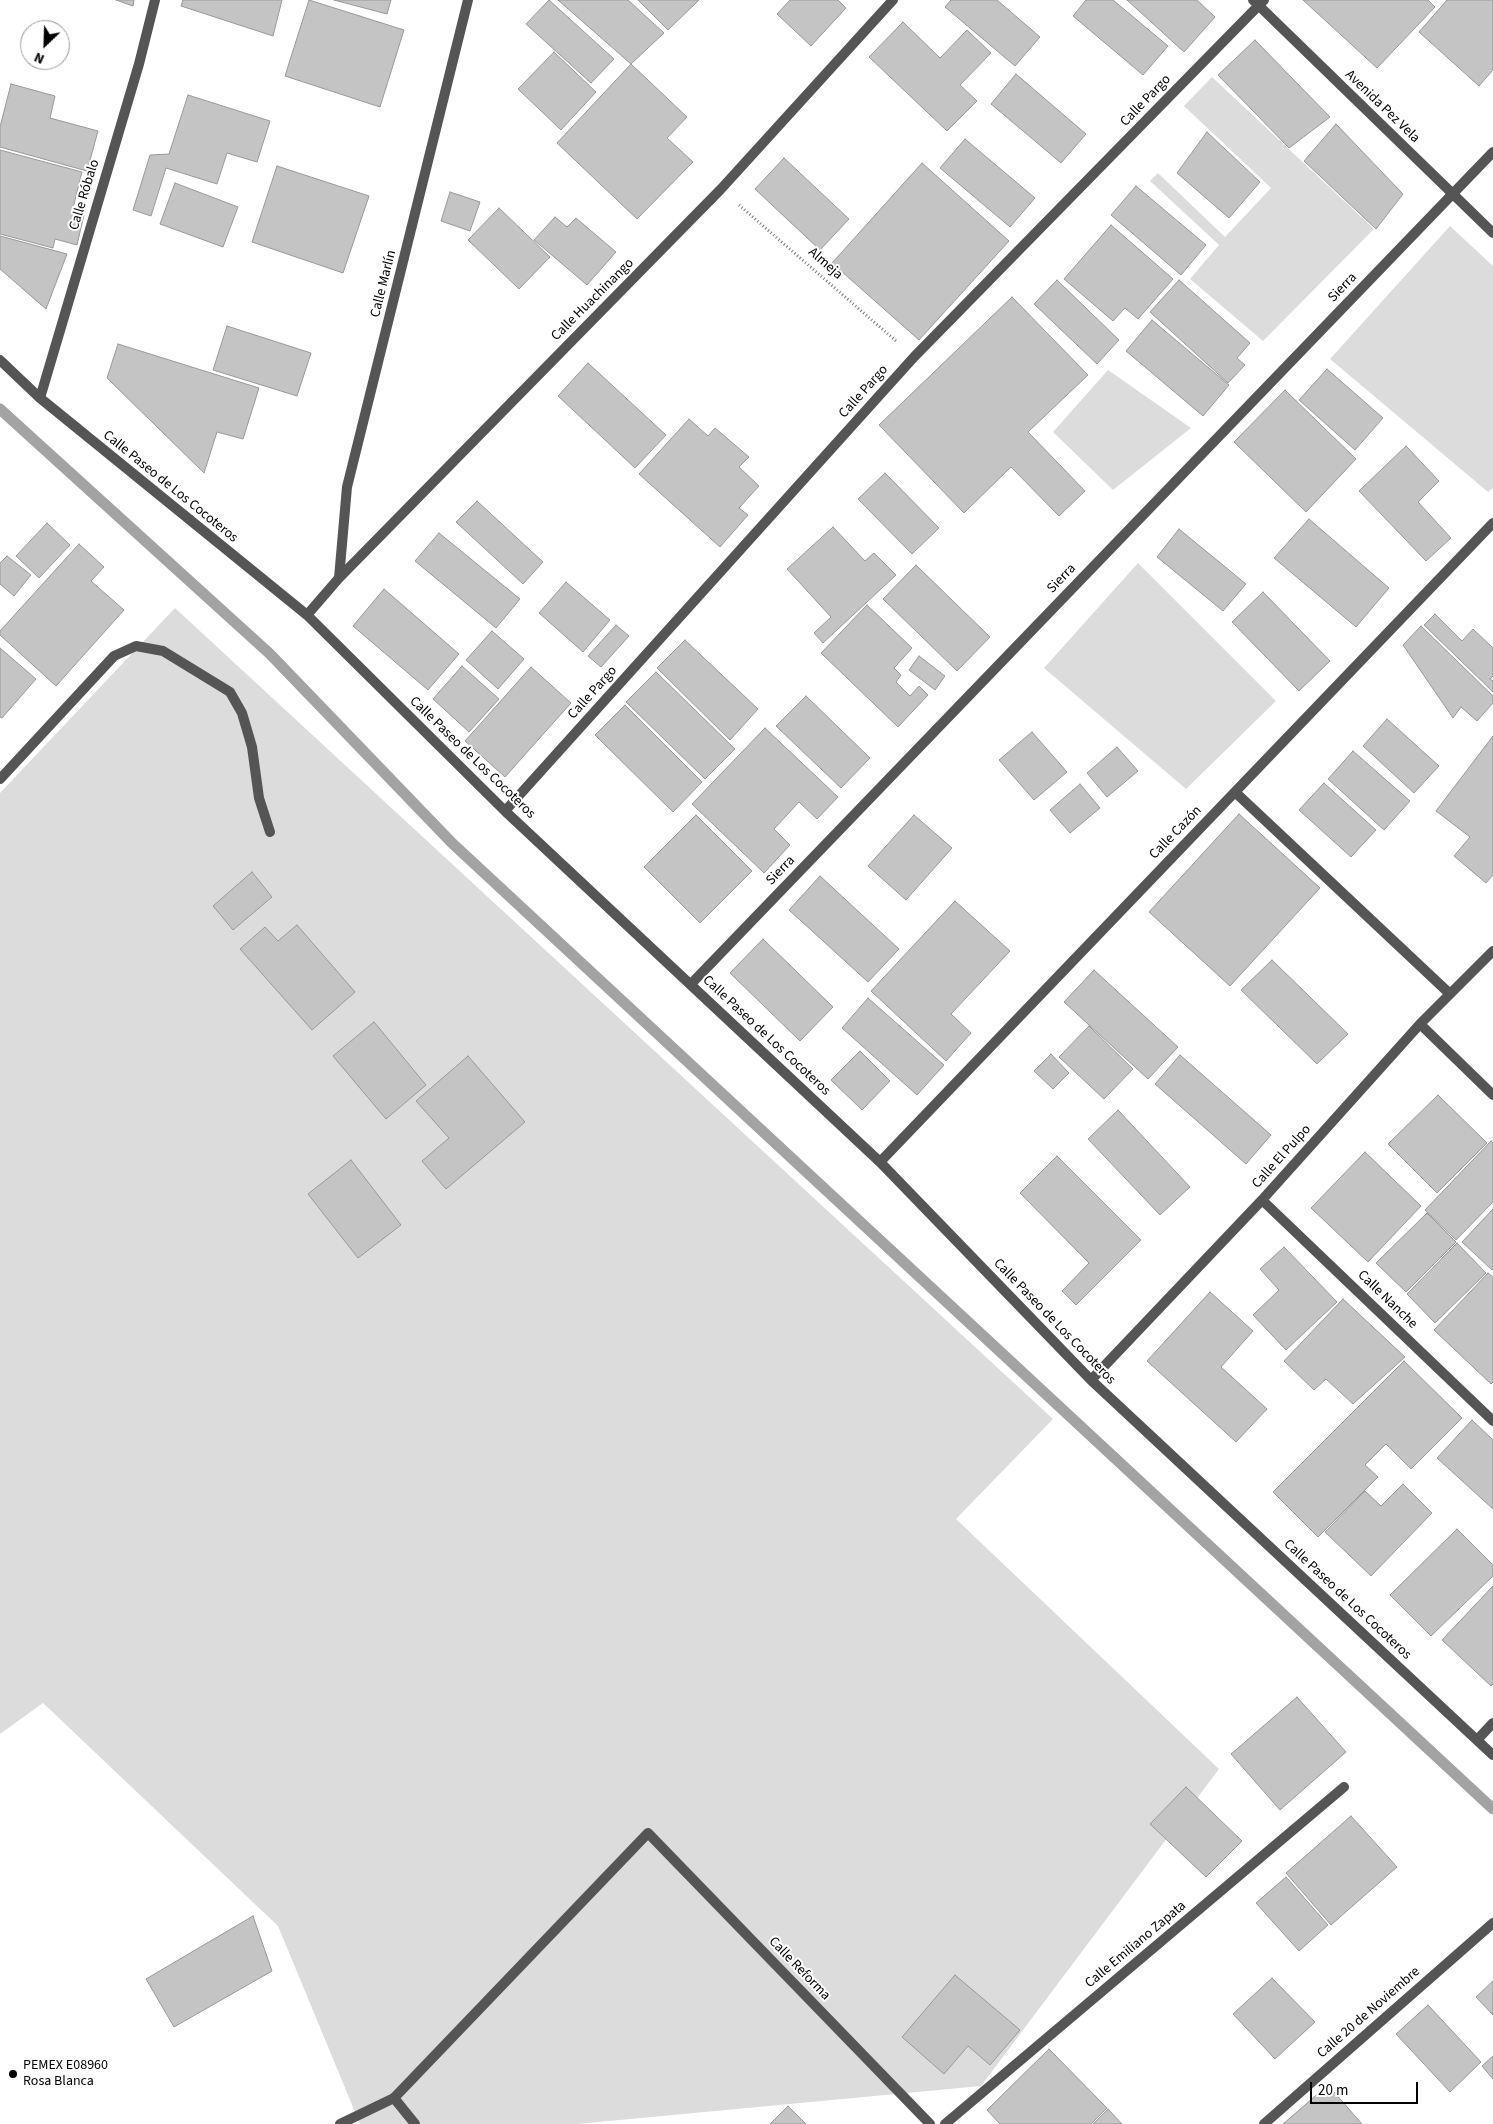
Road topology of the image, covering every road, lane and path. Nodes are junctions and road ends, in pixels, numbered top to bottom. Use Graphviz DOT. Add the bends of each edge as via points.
graph roads {
  1 [pos="155,0"];
  2 [pos="468,0"];
  3 [pos="893,0"];
  4 [pos="1258,2"];
  5 [pos="1493,152"];
  6 [pos="721,189"];
  7 [pos="1452,194"];
  8 [pos="1493,234"];
  9 [pos="914,357"];
  10 [pos="0,360"];
  11 [pos="40,398"];
  12 [pos="1493,523"];
  13 [pos="340,578"];
  14 [pos="306,615"];
  15 [pos="0,779"];
  16 [pos="1235,792"];
  17 [pos="505,811"];
  18 [pos="270,832"];
  19 [pos="1493,951"];
  20 [pos="691,984"];
  21 [pos="1450,994"];
  22 [pos="1420,1024"];
  23 [pos="1493,1095"];
  24 [pos="880,1162"];
  25 [pos="1262,1200"];
  26 [pos="1091,1380"];
  27 [pos="1493,1421"];
  28 [pos="1493,1723"];
  29 [pos="1477,1740"];
  30 [pos="1493,1755"];
  31 [pos="1344,1787"];
  32 [pos="1493,1923"];
  33 [pos="394,2098"];
  34 [pos="340,2124"];
  35 [pos="414,2124"];
  36 [pos="930,2124"];
  37 [pos="945,2124"];
  38 [pos="1264,2124"];
  1 -- 11 [label="street, Calle Róbalo"];
  2 -- 13 [label="street, Calle Marlín" via="347,487"];
  3 -- 6 [label="street, Calle Huachinango"];
  4 -- 7 [label="street, Avenida Pez Vela"];
  4 -- 9 [label="street, Calle Pargo"];
  5 -- 7 [label="street, Sierra"];
  6 -- 9 [label="path, Almeja"];
  6 -- 13 [label="street, Calle Huachinango"];
  7 -- 8 [label="street, Avenida Pez Vela"];
  7 -- 20 [label="street, Sierra"];
  9 -- 17 [label="street, Calle Pargo"];
  10 -- 11 [label="street, Calle Paseo de Los Cocoteros"];
  11 -- 14 [label="street, Calle Paseo de Los Cocoteros"];
  12 -- 16 [label="street, Calle Cazón"];
  13 -- 14 [label="street, Calle Huachinango"];
  14 -- 17 [label="street, Calle Paseo de Los Cocoteros"];
  15 -- 18 [label="street" via="114,656 136,646 163,651 230,692 242,713 252,747 260,798"];
  16 -- 21 [label="street"];
  16 -- 24 [label="street, Calle Cazón"];
  17 -- 20 [label="street, Calle Paseo de Los Cocoteros"];
  19 -- 21 [label="street, Calle El Pulpo"];
  20 -- 24 [label="street, Calle Paseo de Los Cocoteros"];
  21 -- 22 [label="street, Calle El Pulpo"];
  22 -- 23 [label="street"];
  22 -- 25 [label="street, Calle El Pulpo"];
  24 -- 26 [label="street, Calle Paseo de Los Cocoteros"];
  25 -- 26 [label="street, Calle El Pulpo"];
  25 -- 27 [label="street, Calle Nanche"];
  26 -- 29 [label="street, Calle Paseo de Los Cocoteros"];
  28 -- 29 [label="street"];
  29 -- 30 [label="street, Calle Paseo de Los Cocoteros"];
  31 -- 37 [label="street, Calle Emiliano Zapata"];
  32 -- 38 [label="street, Calle 20 de Noviembre"];
  33 -- 34 [label="street"];
  33 -- 35 [label="street"];
  33 -- 36 [label="street, Calle Reforma" via="648,1833"];
}
